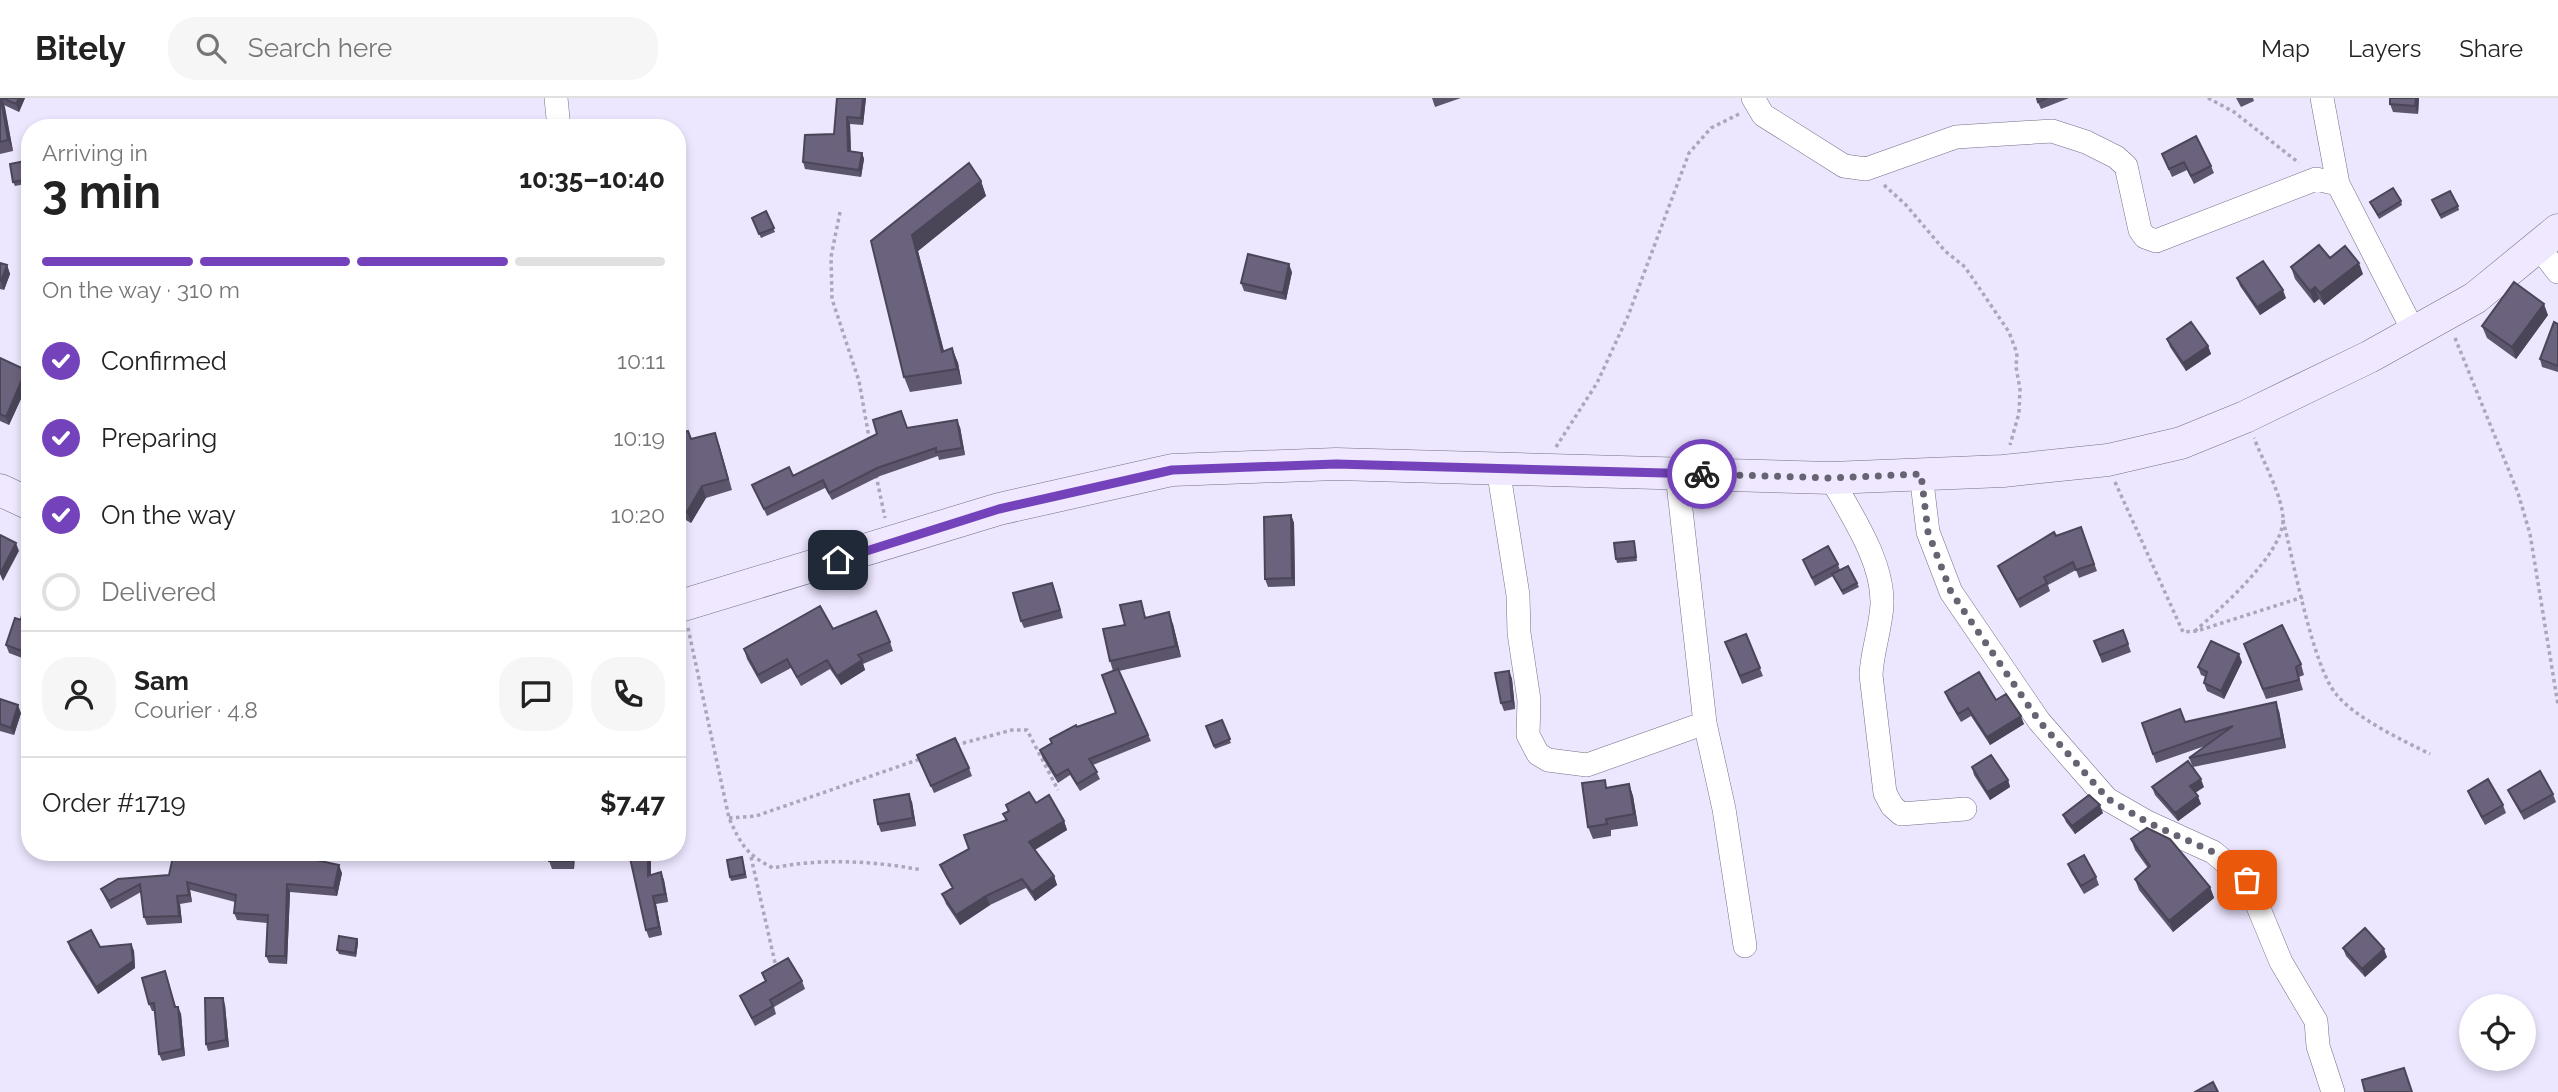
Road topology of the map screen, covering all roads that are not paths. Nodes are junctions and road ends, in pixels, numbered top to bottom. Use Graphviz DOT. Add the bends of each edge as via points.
graph roads {
  1 [pos="556,98"];
  2 [pos="2322,98"];
  3 [pos="1754,102"];
  4 [pos="558,119"];
  5 [pos="2327,182"];
  6 [pos="2552,250"];
  7 [pos="2415,334"];
  8 [pos="1498,468"];
  9 [pos="1677,474"];
  10 [pos="1921,474"];
  11 [pos="1831,478"];
  12 [pos="0,490"];
  13 [pos="21,500"];
  14 [pos="686,604"];
  15 [pos="1705,723"];
  16 [pos="1965,809"];
  17 [pos="1745,946"];
  18 [pos="2333,1092"];
  1 -- 4 [label="street"];
  2 -- 5 [label="street"];
  3 -- 5 [label="street" via="1763,115 1828,158 1866,169 1956,137 2052,131 2086,142 2126,166 2140,230 2156,241"];
  5 -- 7 [label="street"];
  6 -- 7 [label="main road"];
  7 -- 10 [label="main road" via="2245,417 2180,443 2108,460"];
  8 -- 9 [label="main road"];
  8 -- 14 [label="main road" via="1336,464 1172,470 999,509"];
  8 -- 15 [label="street" via="1518,595 1528,735 1538,754 1548,760 1587,765"];
  9 -- 11 [label="main road"];
  9 -- 15 [label="street"];
  10 -- 11 [label="main road"];
  10 -- 18 [label="street" via="1928,532 1951,592 2039,721 2108,799 2213,852 2247,880 2281,962 2316,1021 2318,1046"];
  11 -- 16 [label="street" via="1862,534 1881,589 1871,675 1886,797 1902,814"];
  12 -- 13 [label="main road"];
  15 -- 17 [label="street" via="1724,809"];
}
